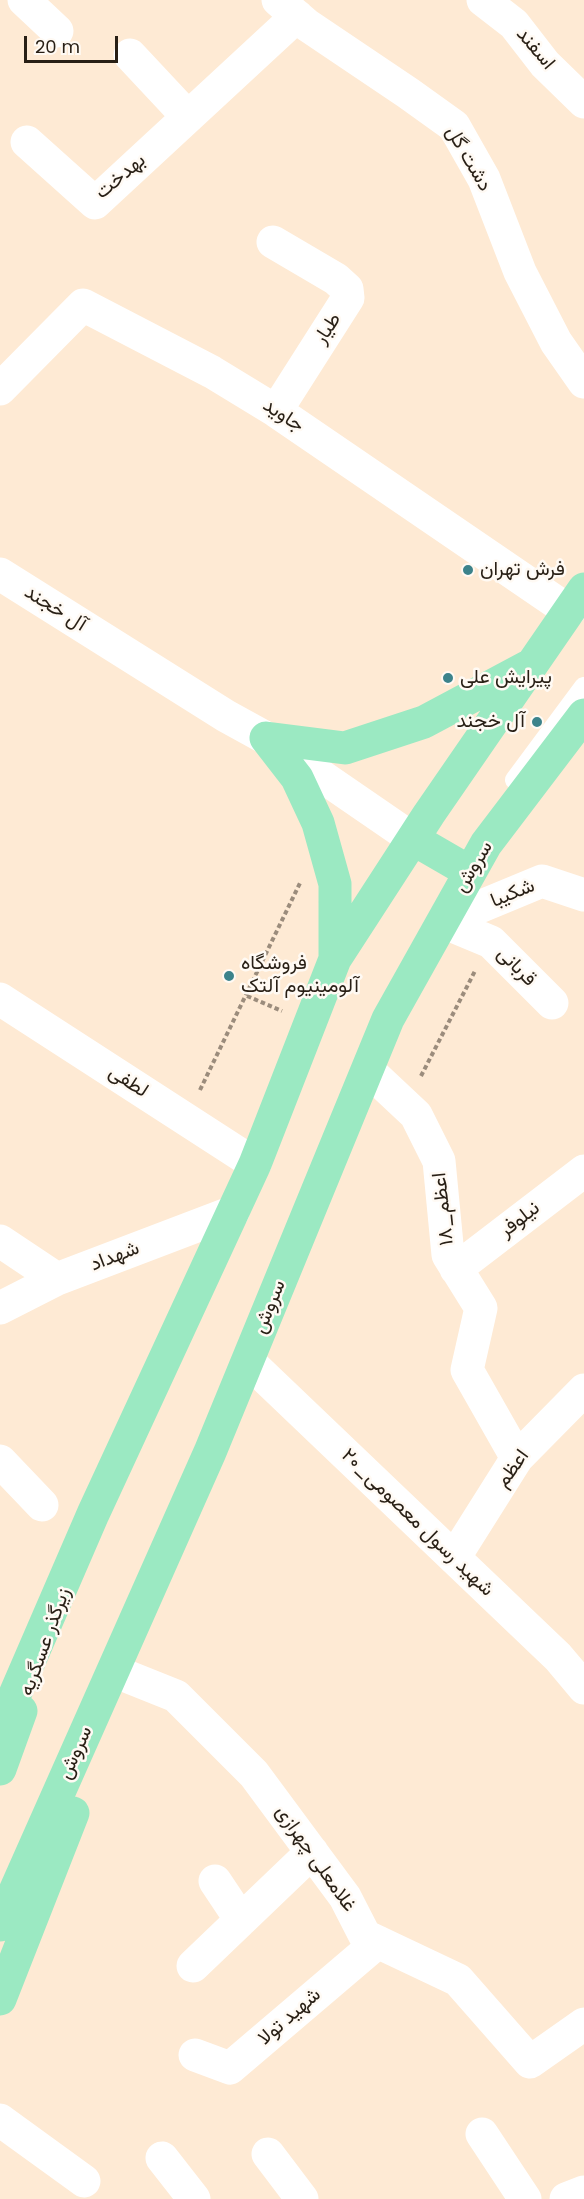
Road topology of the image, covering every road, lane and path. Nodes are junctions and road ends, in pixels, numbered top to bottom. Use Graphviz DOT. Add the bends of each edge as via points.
graph roads {
  1 [pos="24,0"];
  2 [pos="483,0"];
  3 [pos="287,8"];
  4 [pos="57,31"];
  5 [pos="130,55"];
  6 [pos="584,102"];
  7 [pos="188,117"];
  8 [pos="27,142"];
  9 [pos="273,242"];
  10 [pos="584,382"];
  11 [pos="0,389"];
  12 [pos="276,411"];
  13 [pos="0,574"];
  14 [pos="579,605"];
  15 [pos="532,665"];
  16 [pos="584,687"];
  17 [pos="584,715"];
  18 [pos="266,738"];
  19 [pos="437,803"];
  20 [pos="492,836"];
  21 [pos="322,837"];
  22 [pos="413,839"];
  23 [pos="470,872"];
  24 [pos="584,895"];
  25 [pos="443,922"];
  26 [pos="491,942"];
  27 [pos="335,958"];
  28 [pos="0,999"];
  29 [pos="552,1003"];
  30 [pos="368,1070"];
  31 [pos="408,1107"];
  32 [pos="186,1120"];
  33 [pos="255,1164"];
  34 [pos="584,1171"];
  35 [pos="233,1212"];
  36 [pos="0,1240"];
  37 [pos="456,1269"];
  38 [pos="57,1279"];
  39 [pos="0,1308"];
  40 [pos="248,1361"];
  41 [pos="584,1390"];
  42 [pos="210,1452"];
  43 [pos="517,1458"];
  44 [pos="0,1461"];
  45 [pos="42,1505"];
  46 [pos="93,1514"];
  47 [pos="454,1558"];
  48 [pos="126,1676"];
  49 [pos="584,1688"];
  50 [pos="0,1729"];
  51 [pos="0,1769"];
  52 [pos="312,1852"];
  53 [pos="215,1881"];
  54 [pos="241,1920"];
  55 [pos="0,1924"];
  56 [pos="378,1942"];
  57 [pos="193,1966"];
  58 [pos="0,1999"];
  59 [pos="584,2024"];
  60 [pos="195,2055"];
  61 [pos="0,2120"];
  62 [pos="482,2134"];
  63 [pos="268,2154"];
  64 [pos="162,2158"];
  65 [pos="84,2181"];
  66 [pos="584,2192"];
  67 [pos="194,2199"];
  68 [pos="302,2199"];
  69 [pos="525,2199"];
  70 [pos="566,2199"];
  1 -- 4 [label="street"];
  2 -- 6 [label="street, اسفند" via="514,24 545,64"];
  3 -- 7 [label="street, بهدخت"];
  3 -- 10 [label="street, دشت گل" via="453,126 484,179 520,272 556,342"];
  5 -- 7 [label="street"];
  7 -- 8 [label="street, بهدخت" via="95,203"];
  9 -- 12 [label="street, طیار" via="336,279 347,289 348,298"];
  11 -- 12 [label="street, جاوید" via="83,305 212,372"];
  12 -- 14 [label="street, جاوید"];
  13 -- 18 [label="street, آل خجند"];
  14 -- 15 [label="main road"];
  14 -- 19 [label="lane" via="465,790"];
  15 -- 18 [label="main road" via="424,722 345,748"];
  15 -- 19 [label="main road"];
  16 -- 20 [label="lane" via="495,809"];
  17 -- 20 [label="main road, سروش"];
  18 -- 21 [label="main road" via="297,778"];
  18 -- 22 [label="street, آل خجند"];
  19 -- 22 [label="main road"];
  20 -- 23 [label="main road, سروش"];
  21 -- 27 [label="main road" via="335,884"];
  21 -- 32 [label="path"];
  22 -- 23 [label="main road"];
  22 -- 27 [label="main road"];
  23 -- 25 [label="main road, سروش"];
  24 -- 25 [label="street, شکیبا" via="542,881"];
  25 -- 26 [label="street, قربانی"];
  25 -- 30 [label="main road, سروش" via="388,1019"];
  26 -- 29 [label="street, قربانی"];
  26 -- 31 [label="path"];
  27 -- 33 [label="main road"];
  28 -- 32 [label="street, لطفی"];
  30 -- 31 [label="street, ۱۸_اعظم"];
  30 -- 40 [label="main road, سروش"];
  31 -- 37 [label="street, ۱۸_اعظم" via="416,1114 439,1161 448,1255"];
  32 -- 33 [label="street, لطفی"];
  33 -- 35 [label="main road"];
  34 -- 37 [label="street, نیلوفر"];
  35 -- 38 [label="street, شهداد"];
  35 -- 46 [label="main road"];
  36 -- 38 [label="street"];
  37 -- 43 [label="street, ۱۸_اعظم" via="481,1308 467,1370"];
  38 -- 39 [label="street, شهداد"];
  40 -- 42 [label="main road, سروش"];
  40 -- 47 [label="street, ۲۰_شهید رسول معصومی"];
  41 -- 43 [label="street, اعظم"];
  42 -- 48 [label="main road"];
  42 -- 55 [label="main road, سروش"];
  43 -- 47 [label="street, اعظم"];
  44 -- 45 [label="street"];
  46 -- 50 [label="main road"];
  46 -- 51 [label="main road, زیرگذر عسگریه"];
  47 -- 49 [label="street, ۲۰_شهید رسول معصومی" via="558,1657"];
  48 -- 52 [label="street, غلامعلی چهرازی" via="176,1696 254,1774"];
  48 -- 58 [label="main road"];
  52 -- 54 [label="street"];
  52 -- 56 [label="street, غلامعلی چهرازی" via="345,1897 365,1936"];
  53 -- 54 [label="street"];
  54 -- 57 [label="street"];
  56 -- 59 [label="street, غلامعلی چهرازی" via="459,1980 530,2062"];
  56 -- 60 [label="street, شهید تولا" via="231,2068"];
  61 -- 65 [label="street"];
  62 -- 69 [label="street"];
  63 -- 68 [label="street"];
  64 -- 67 [label="street"];
  66 -- 70 [label="street"];
}
